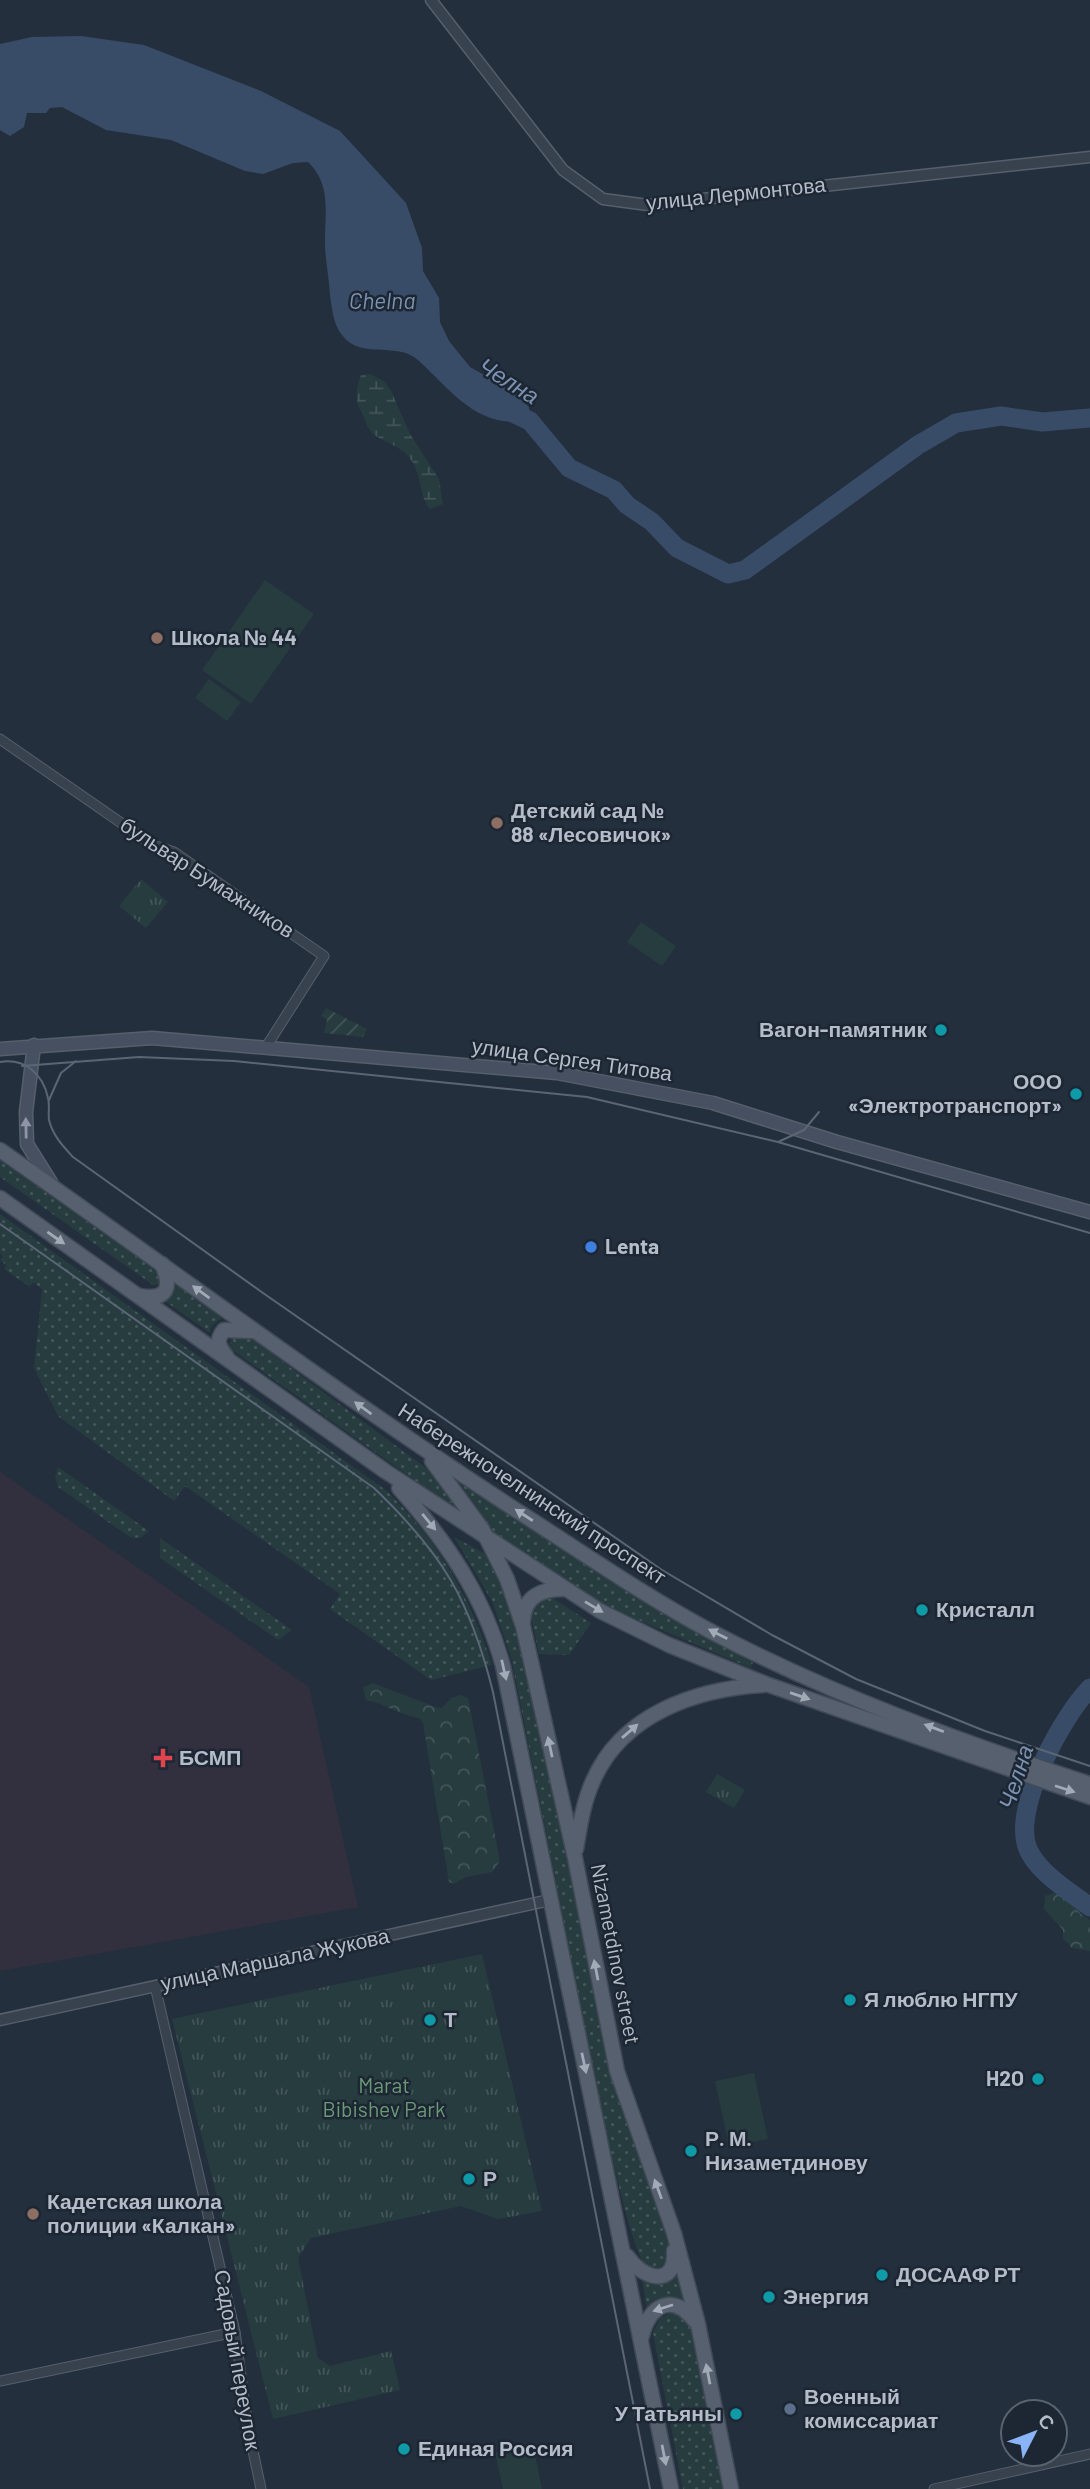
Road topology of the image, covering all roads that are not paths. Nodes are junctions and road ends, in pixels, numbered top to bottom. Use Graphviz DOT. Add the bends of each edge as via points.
graph roads {
  1 [pos="431,0"];
  2 [pos="1090,157"];
  3 [pos="0,739"];
  4 [pos="34,1045"];
  5 [pos="266,1047"];
  6 [pos="0,1049"];
  7 [pos="0,1150"];
  8 [pos="55,1188"];
  9 [pos="0,1198"];
  10 [pos="1090,1212"];
  11 [pos="162,1264"];
  12 [pos="138,1296"];
  13 [pos="257,1332"];
  14 [pos="231,1362"];
  15 [pos="419,1448"];
  16 [pos="385,1471"];
  17 [pos="488,1541"];
  18 [pos="564,1589"];
  19 [pos="523,1626"];
  20 [pos="766,1684"];
  21 [pos="995,1759"];
  22 [pos="1090,1784"];
  23 [pos="1090,1797"];
  24 [pos="575,1858"];
  25 [pos="550,1900"];
  26 [pos="156,1986"];
  27 [pos="0,2020"];
  28 [pos="674,2233"];
  29 [pos="622,2249"];
  30 [pos="698,2324"];
  31 [pos="235,2332"];
  32 [pos="641,2340"];
  33 [pos="0,2381"];
  34 [pos="1090,2454"];
  35 [pos="957,2487"];
  36 [pos="261,2489"];
  37 [pos="671,2489"];
  38 [pos="731,2489"];
  39 [pos="934,2489"];
  1 -- 2 [label="street, улица Лермонтова" via="563,170 583,188 613,202 648,205"];
  3 -- 5 [label="street, бульвар Бумажников" via="324,956"];
  4 -- 5 [label="main road, улица Сергея Титова" via="152,1038"];
  4 -- 6 [label="main road, улица Сергея Титова"];
  8 -- 4 [label="main road, one-way" via="27,1144"];
  5 -- 10 [label="main road, улица Сергея Титова" via="521,1069 653,1089"];
  7 -- 8 [label="main road, Набережночелнинский проспект"];
  8 -- 11 [label="main road, Набережночелнинский проспект"];
  9 -- 12 [label="main road, Набережночелнинский проспект, one-way"];
  11 -- 12 [label="main road" via="169,1280 166,1289 151,1298"];
  13 -- 11 [label="main road, Набережночелнинский проспект, one-way"];
  12 -- 14 [label="main road, Набережночелнинский проспект"];
  13 -- 14 [label="main road" via="224,1330 218,1346"];
  15 -- 13 [label="main road, Набережночелнинский проспект, one-way"];
  14 -- 16 [label="main road, Набережночелнинский проспект"];
  15 -- 17 [label="main road, Nizametdinov street" via="460,1496"];
  21 -- 15 [label="main road, Набережночелнинский проспект, one-way" via="710,1631"];
  16 -- 17 [label="main road, Набережночелнинский проспект"];
  16 -- 25 [label="main road, one-way" via="463,1567 495,1635"];
  17 -- 18 [label="main road, Набережночелнинский проспект"];
  17 -- 19 [label="main road, Nizametdinov street"];
  18 -- 19 [label="main road" via="549,1589 531,1598"];
  18 -- 20 [label="main road, Набережночелнинский проспект, one-way" via="624,1624"];
  24 -- 19 [label="main road, Nizametdinov street, one-way"];
  20 -- 21 [label="main road, Набережночелнинский проспект, one-way"];
  24 -- 20 [label="main road, one-way" via="593,1780 618,1742 635,1726 669,1705 723,1687"];
  21 -- 22 [label="main road, Набережночелнинский проспект"];
  21 -- 23 [label="main road, Набережночелнинский проспект, one-way"];
  28 -- 24 [label="main road, Nizametdinov street, one-way" via="617,2071"];
  25 -- 26 [label="street, улица Маршала Жукова"];
  25 -- 29 [label="main road, one-way"];
  26 -- 27 [label="street, улица Маршала Жукова"];
  26 -- 31 [label="street, Садовый переулок"];
  28 -- 29 [label="main road" via="675,2262 657,2277 635,2268"];
  28 -- 30 [label="main road, Nizametdinov street"];
  29 -- 32 [label="main road"];
  30 -- 32 [label="main road, one-way" via="687,2311 663,2306 645,2320"];
  38 -- 30 [label="main road, Nizametdinov street, one-way"];
  31 -- 33 [label="street"];
  31 -- 36 [label="street, Садовый переулок"];
  32 -- 37 [label="main road, one-way"];
  34 -- 35 [label="street"];
  35 -- 39 [label="street"];
}
